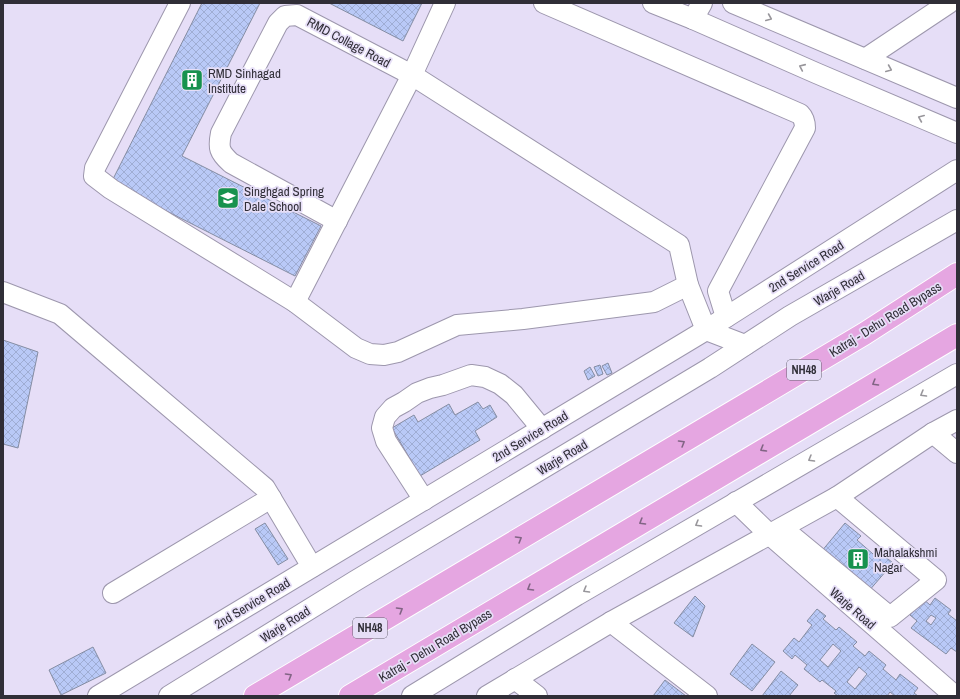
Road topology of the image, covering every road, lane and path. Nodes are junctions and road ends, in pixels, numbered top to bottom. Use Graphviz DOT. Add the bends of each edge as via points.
graph roads {
  1 [pos="180,3"];
  2 [pos="445,3"];
  3 [pos="544,3"];
  4 [pos="653,3"];
  5 [pos="733,3"];
  6 [pos="949,3"];
  7 [pos="697,11"];
  8 [pos="865,59"];
  9 [pos="412,75"];
  10 [pos="957,98"];
  11 [pos="957,133"];
  12 [pos="957,170"];
  13 [pos="957,220"];
  14 [pos="337,221"];
  15 [pos="957,274"];
  16 [pos="688,285"];
  17 [pos="3,292"];
  18 [pos="295,302"];
  19 [pos="726,317"];
  20 [pos="706,330"];
  21 [pos="957,335"];
  22 [pos="745,345"];
  23 [pos="957,374"];
  24 [pos="957,420"];
  25 [pos="542,429"];
  26 [pos="933,433"];
  27 [pos="957,454"];
  28 [pos="837,497"];
  29 [pos="270,498"];
  30 [pos="424,500"];
  31 [pos="736,502"];
  32 [pos="776,532"];
  33 [pos="312,567"];
  34 [pos="113,593"];
  35 [pos="611,622"];
  36 [pos="515,679"];
  37 [pos="98,696"];
  38 [pos="169,696"];
  39 [pos="255,696"];
  40 [pos="350,696"];
  41 [pos="412,696"];
  42 [pos="488,696"];
  43 [pos="536,696"];
  44 [pos="707,696"];
  45 [pos="955,696"];
  1 -- 18 [label="street" via="94,168 94,176 110,189"];
  2 -- 9 [label="street"];
  3 -- 19 [label="street" via="800,114 804,118 805,128 718,291"];
  4 -- 7 [label="street"];
  5 -- 8 [label="street, one-way"];
  6 -- 8 [label="street"];
  11 -- 7 [label="street, one-way" via="816,73"];
  8 -- 10 [label="street, one-way"];
  9 -- 14 [label="street"];
  9 -- 14 [label="street, RMD Collage Road" via="297,15 285,16 278,23 221,133 219,143 222,154 230,163"];
  9 -- 16 [label="street" via="679,245"];
  12 -- 19 [label="street, 2nd Service Road"];
  13 -- 22 [label="street, Warje Road" via="790,316"];
  14 -- 18 [label="street"];
  39 -- 15 [label="highway, Katraj - Dehu Road Bypass / NH48, one-way" via="864,334"];
  16 -- 18 [label="street" via="654,302 457,325 398,352 384,355 370,354 356,348"];
  16 -- 20 [label="street"];
  17 -- 29 [label="street" via="60,314 265,488"];
  19 -- 20 [label="street, 2nd Service Road"];
  20 -- 22 [label="street"];
  20 -- 25 [label="street, 2nd Service Road"];
  21 -- 40 [label="highway, Katraj - Dehu Road Bypass, one-way"];
  22 -- 38 [label="street, Warje Road"];
  23 -- 31 [label="street, one-way"];
  24 -- 26 [label="street"];
  25 -- 30 [label="street, 2nd Service Road"];
  25 -- 30 [label="street" via="514,395 485,377 471,375 417,393 393,408 385,417 382,428 386,440"];
  26 -- 27 [label="street"];
  26 -- 28 [label="street"];
  28 -- 32 [label="street"];
  28 -- 32 [label="street" via="936,580 890,617"];
  29 -- 33 [label="street"];
  29 -- 34 [label="street"];
  30 -- 33 [label="street, 2nd Service Road"];
  31 -- 32 [label="street, Warje Road"];
  31 -- 41 [label="street, one-way"];
  32 -- 35 [label="street"];
  32 -- 45 [label="street, Warje Road"];
  33 -- 37 [label="street, 2nd Service Road"];
  35 -- 36 [label="street"];
  35 -- 44 [label="street"];
  36 -- 42 [label="street"];
  36 -- 43 [label="street"];
}
